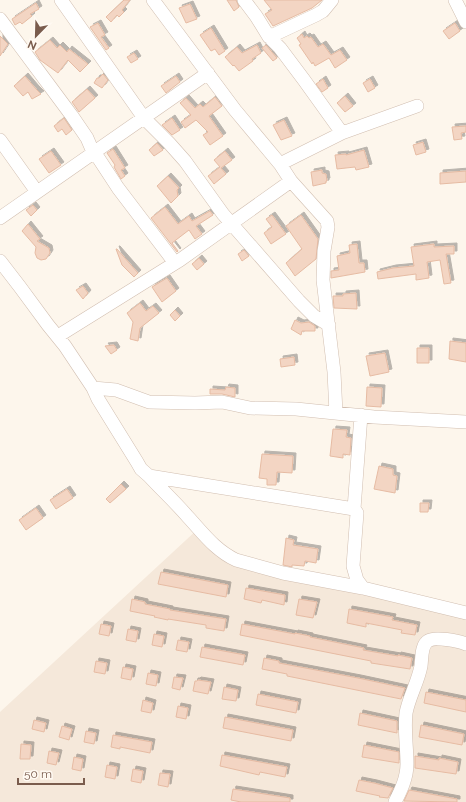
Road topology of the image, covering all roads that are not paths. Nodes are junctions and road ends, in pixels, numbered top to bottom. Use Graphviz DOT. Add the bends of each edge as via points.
graph roads {
  1 [pos="61,0"];
  2 [pos="153,0"];
  3 [pos="244,0"];
  4 [pos="332,0"];
  5 [pos="455,0"];
  6 [pos="0,19"];
  7 [pos="466,22"];
  8 [pos="269,36"];
  9 [pos="208,73"];
  10 [pos="417,106"];
  11 [pos="144,118"];
  12 [pos="342,133"];
  13 [pos="0,140"];
  14 [pos="92,152"];
  15 [pos="280,164"];
  16 [pos="291,181"];
  17 [pos="37,192"];
  18 [pos="0,218"];
  19 [pos="232,224"];
  20 [pos="0,261"];
  21 [pos="177,262"];
  22 [pos="329,325"];
  23 [pos="58,336"];
  24 [pos="92,388"];
  25 [pos="336,413"];
  26 [pos="361,415"];
  27 [pos="466,422"];
  28 [pos="149,476"];
  29 [pos="354,509"];
  30 [pos="364,588"];
  31 [pos="466,613"];
  32 [pos="466,644"];
  33 [pos="395,802"];
  1 -- 11 [label="street"];
  2 -- 9 [label="street"];
  3 -- 8 [label="street"];
  4 -- 8 [label="street" via="323,11"];
  5 -- 7 [label="street"];
  6 -- 14 [label="street" via="72,116 87,138"];
  8 -- 12 [label="street"];
  9 -- 11 [label="street"];
  9 -- 15 [label="street"];
  10 -- 12 [label="street"];
  11 -- 14 [label="street"];
  11 -- 19 [label="street" via="185,160"];
  12 -- 15 [label="street"];
  13 -- 17 [label="street"];
  14 -- 17 [label="street"];
  14 -- 21 [label="street" via="143,222"];
  15 -- 16 [label="street"];
  16 -- 19 [label="street"];
  16 -- 22 [label="street" via="327,221 323,280"];
  17 -- 18 [label="street"];
  19 -- 21 [label="street"];
  19 -- 22 [label="street" via="299,301 314,316"];
  20 -- 23 [label="street"];
  21 -- 23 [label="street"];
  22 -- 25 [label="street"];
  23 -- 24 [label="street"];
  24 -- 25 [label="street" via="116,390 149,402 222,402 250,408"];
  24 -- 28 [label="street" via="141,469"];
  25 -- 26 [label="street"];
  26 -- 27 [label="street"];
  26 -- 29 [label="street"];
  28 -- 29 [label="street"];
  28 -- 30 [label="street" via="213,545 230,557 283,573"];
  29 -- 30 [label="street" via="357,514 352,566 357,580"];
  30 -- 31 [label="street"];
  32 -- 33 [label="street" via="434,639 424,644 419,675 406,713 407,766 404,783"];
}
